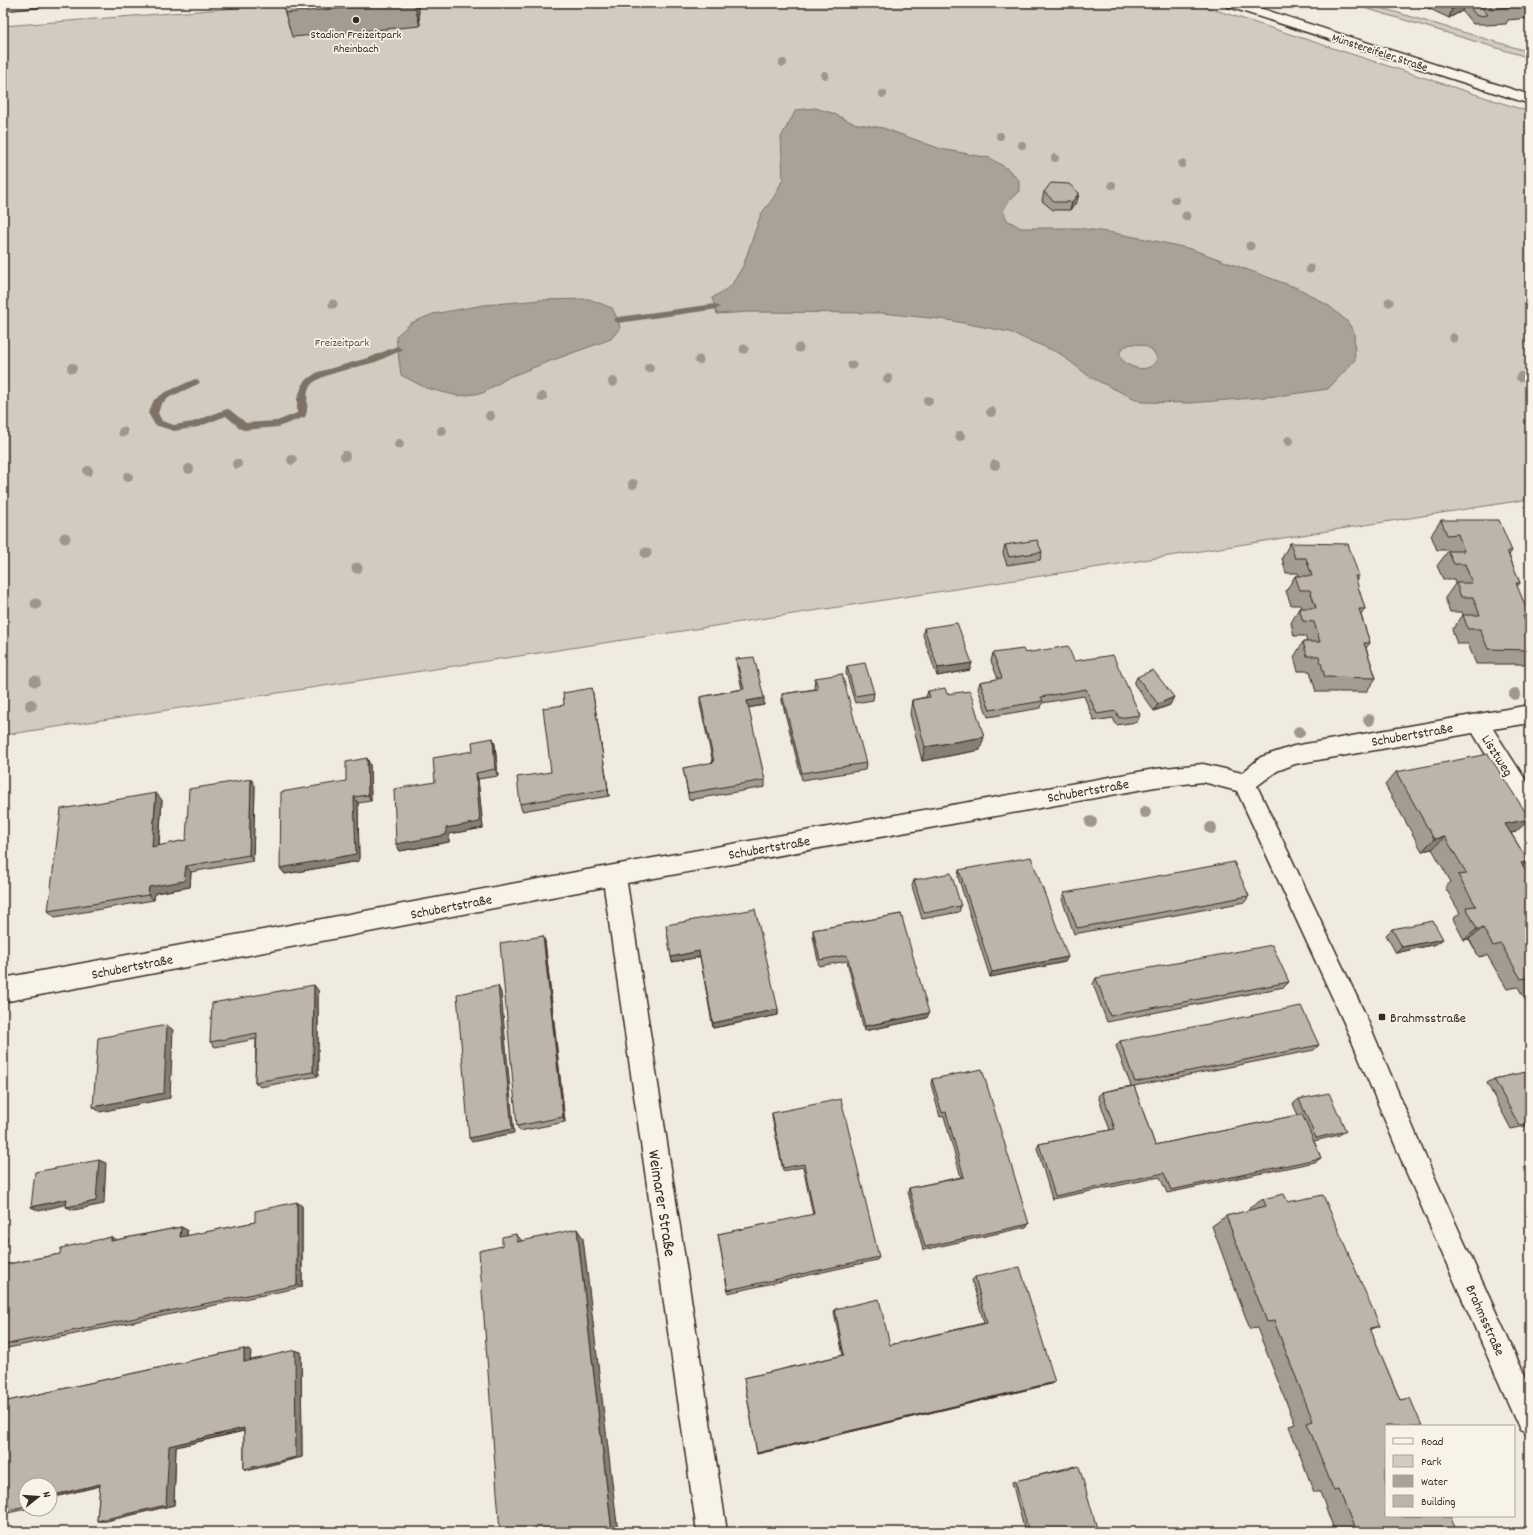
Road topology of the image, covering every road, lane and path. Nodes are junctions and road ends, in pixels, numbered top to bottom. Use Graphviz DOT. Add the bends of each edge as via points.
graph roads {
  1 [pos="38,3"];
  2 [pos="1231,3"];
  3 [pos="1262,3"];
  4 [pos="3,6"];
  5 [pos="1530,90"];
  6 [pos="1530,100"];
  7 [pos="1530,714"];
  8 [pos="1478,723"];
  9 [pos="1245,783"];
  10 [pos="1530,807"];
  11 [pos="614,875"];
  12 [pos="3,990"];
  13 [pos="1530,1420"];
  14 [pos="712,1532"];
  1 -- 4 [label="street"];
  2 -- 6 [label="street, Münstereifeler Straße"];
  3 -- 5 [label="street, Münstereifeler Straße"];
  7 -- 8 [label="street, Schubertstraße"];
  8 -- 9 [label="street, Schubertstraße" via="1294,756 1269,764"];
  8 -- 10 [label="street, Lisztweg"];
  9 -- 11 [label="street, Schubertstraße" via="1203,773 1155,778"];
  9 -- 13 [label="street, Brahmsstraße" via="1356,1022 1417,1167"];
  11 -- 12 [label="street, Schubertstraße"];
  11 -- 14 [label="street, Weimarer Straße"];
}
